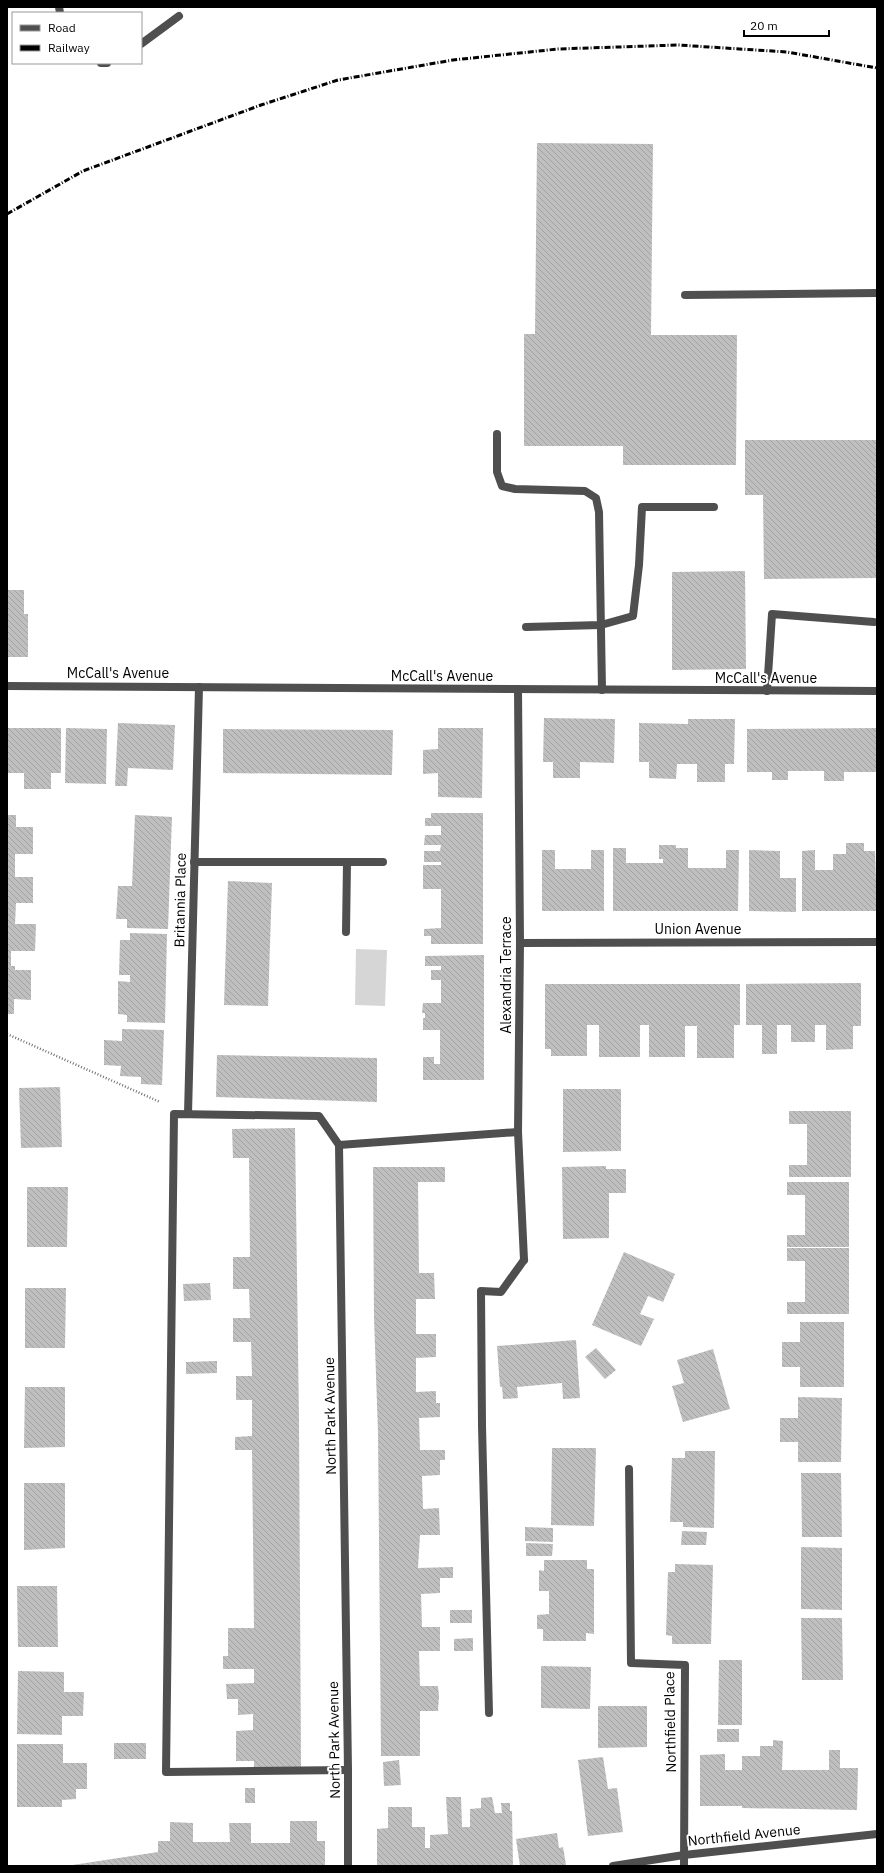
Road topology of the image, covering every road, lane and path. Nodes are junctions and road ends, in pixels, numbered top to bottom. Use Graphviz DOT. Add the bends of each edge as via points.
graph roads {
  1 [pos="178,16"];
  2 [pos="142,43"];
  3 [pos="877,293"];
  4 [pos="685,295"];
  5 [pos="497,434"];
  6 [pos="714,507"];
  7 [pos="874,622"];
  8 [pos="601,625"];
  9 [pos="526,627"];
  10 [pos="7,686"];
  11 [pos="199,687"];
  12 [pos="518,689"];
  13 [pos="602,690"];
  14 [pos="767,690"];
  15 [pos="877,691"];
  16 [pos="194,862"];
  17 [pos="347,862"];
  18 [pos="383,862"];
  19 [pos="346,932"];
  20 [pos="877,942"];
  21 [pos="520,943"];
  22 [pos="7,1034"];
  23 [pos="188,1114"];
  24 [pos="518,1132"];
  25 [pos="339,1146"];
  26 [pos="629,1470"];
  27 [pos="488,1713"];
  28 [pos="348,1770"];
  29 [pos="877,1834"];
  30 [pos="684,1855"];
  31 [pos="348,1866"];
  32 [pos="614,1866"];
  33 [pos="684,1866"];
  1 -- 2 [label="street"];
  3 -- 4 [label="street"];
  5 -- 8 [label="street" via="497,472 502,486 515,489 585,491 596,498"];
  6 -- 8 [label="street" via="642,507 633,616"];
  7 -- 14 [label="street" via="772,614"];
  8 -- 9 [label="street"];
  8 -- 13 [label="street"];
  10 -- 11 [label="street, McCall's Avenue"];
  11 -- 12 [label="street, McCall's Avenue"];
  11 -- 16 [label="street, Britannia Place"];
  12 -- 13 [label="street, McCall's Avenue"];
  12 -- 21 [label="street, Alexandria Terrace"];
  13 -- 14 [label="street, McCall's Avenue"];
  14 -- 15 [label="street, McCall's Avenue"];
  16 -- 17 [label="street"];
  16 -- 23 [label="street, Britannia Place"];
  17 -- 18 [label="street"];
  17 -- 19 [label="street"];
  20 -- 21 [label="street, Union Avenue"];
  21 -- 24 [label="street, Alexandria Terrace"];
  22 -- 23 [label="path"];
  23 -- 25 [label="street" via="319,1116"];
  23 -- 28 [label="street" via="174,1114 166,1772"];
  24 -- 25 [label="street"];
  24 -- 27 [label="street, Alexandria Terrace" via="524,1260 501,1292 481,1291"];
  25 -- 28 [label="street, North Park Avenue"];
  26 -- 30 [label="street, Northfield Place" via="631,1663 685,1666"];
  28 -- 31 [label="street, North Park Avenue"];
  29 -- 30 [label="street, Northfield Avenue"];
  30 -- 32 [label="street, Northfield Avenue"];
  30 -- 33 [label="street"];
}
